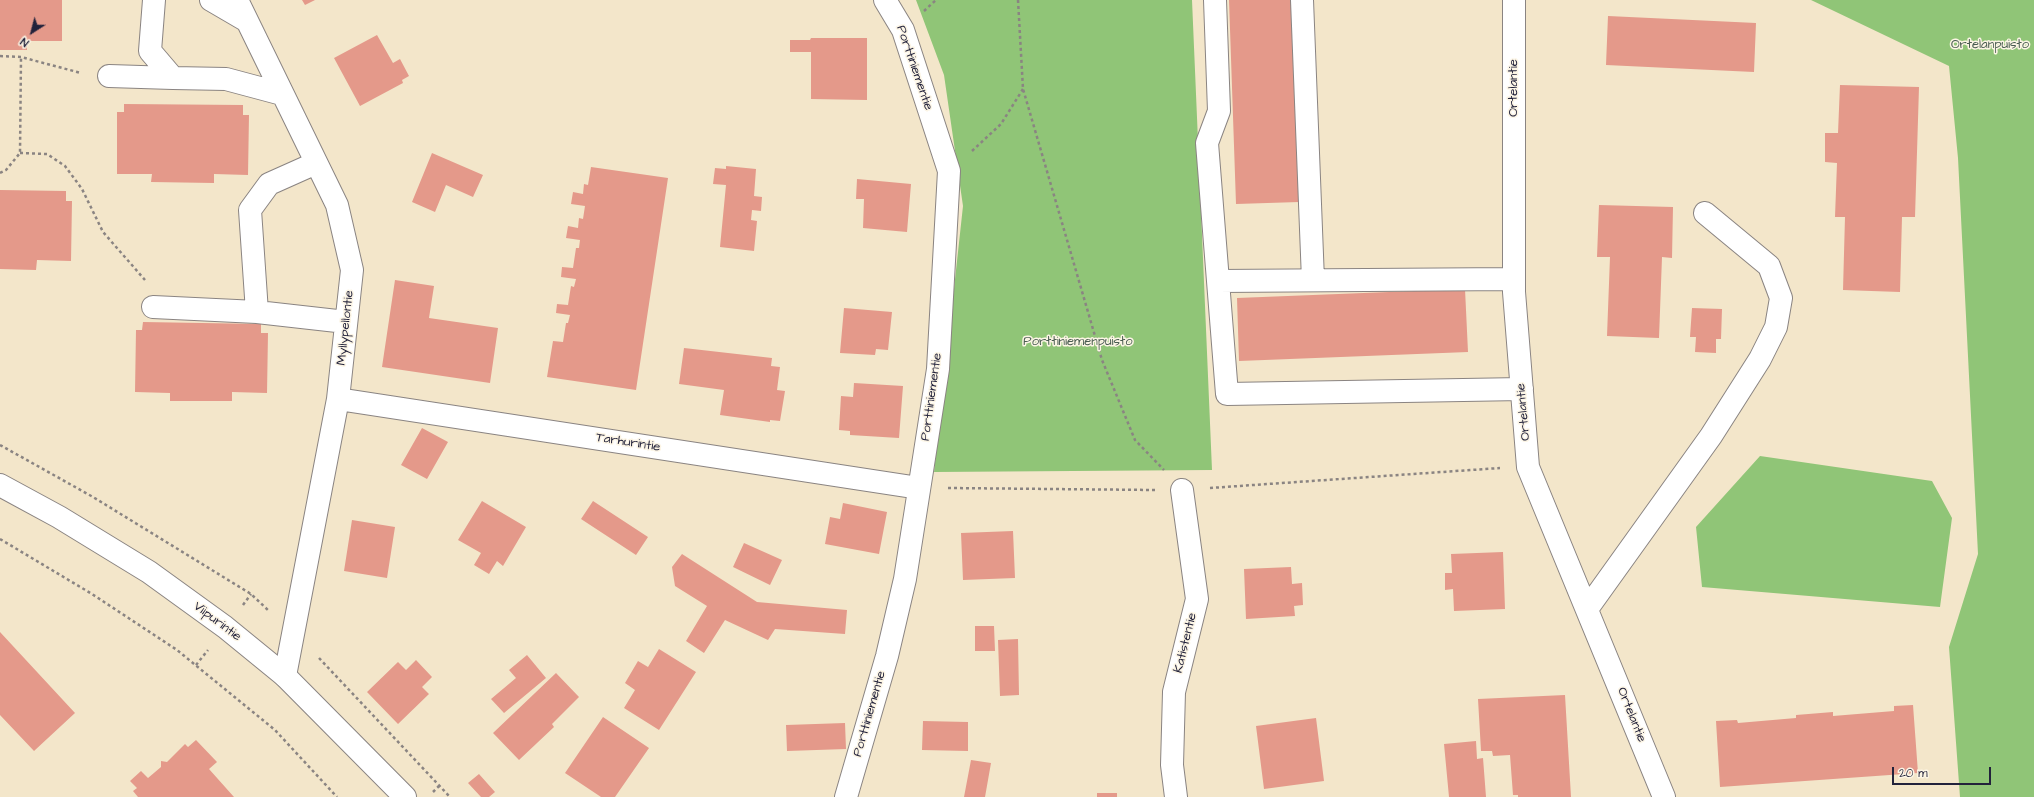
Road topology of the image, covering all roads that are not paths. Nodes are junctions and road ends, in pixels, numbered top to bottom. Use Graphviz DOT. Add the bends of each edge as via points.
graph roads {
  1 [pos="154,0"];
  2 [pos="211,0"];
  3 [pos="237,0"];
  4 [pos="885,0"];
  5 [pos="1214,0"];
  6 [pos="1302,0"];
  7 [pos="1514,0"];
  8 [pos="247,21"];
  9 [pos="109,76"];
  10 [pos="173,78"];
  11 [pos="282,94"];
  12 [pos="316,162"];
  13 [pos="1705,213"];
  14 [pos="1514,279"];
  15 [pos="1312,280"];
  16 [pos="1218,281"];
  17 [pos="154,307"];
  18 [pos="256,312"];
  19 [pos="346,322"];
  20 [pos="1522,389"];
  21 [pos="338,399"];
  22 [pos="0,484"];
  23 [pos="919,488"];
  24 [pos="1182,490"];
  25 [pos="1587,609"];
  26 [pos="285,676"];
  27 [pos="396,794"];
  28 [pos="846,797"];
  29 [pos="1176,797"];
  30 [pos="1664,797"];
  1 -- 10 [label="street" via="150,51"];
  2 -- 8 [label="street"];
  3 -- 8 [label="street, Myllypellontie"];
  4 -- 23 [label="street, Porttiniementie" via="903,30 949,171 938,369"];
  5 -- 16 [label="street" via="1219,111 1207,143"];
  6 -- 15 [label="street"];
  7 -- 14 [label="street, Ortelantie"];
  8 -- 11 [label="street, Myllypellontie"];
  9 -- 10 [label="street"];
  10 -- 11 [label="street" via="226,79"];
  11 -- 12 [label="street, Myllypellontie"];
  12 -- 18 [label="street" via="269,184 250,210"];
  12 -- 19 [label="street, Myllypellontie" via="337,206 352,270"];
  13 -- 25 [label="street" via="1769,266 1781,298 1776,327 1760,359 1710,436"];
  14 -- 15 [label="street"];
  14 -- 20 [label="street, Ortelantie"];
  15 -- 16 [label="street"];
  16 -- 20 [label="street" via="1227,394"];
  17 -- 18 [label="street"];
  18 -- 19 [label="street"];
  19 -- 21 [label="street, Myllypellontie"];
  20 -- 25 [label="street, Ortelantie" via="1528,466"];
  21 -- 23 [label="street, Tarhurintie"];
  21 -- 26 [label="street, Myllypellontie"];
  22 -- 26 [label="street, Viipurintie" via="149,572 225,627"];
  23 -- 28 [label="street, Porttiniementie" via="904,579 887,656"];
  24 -- 29 [label="street, Katistentie" via="1197,599 1174,692 1172,765"];
  25 -- 30 [label="street, Ortelantie"];
  26 -- 27 [label="street, Viipurintie"];
}
